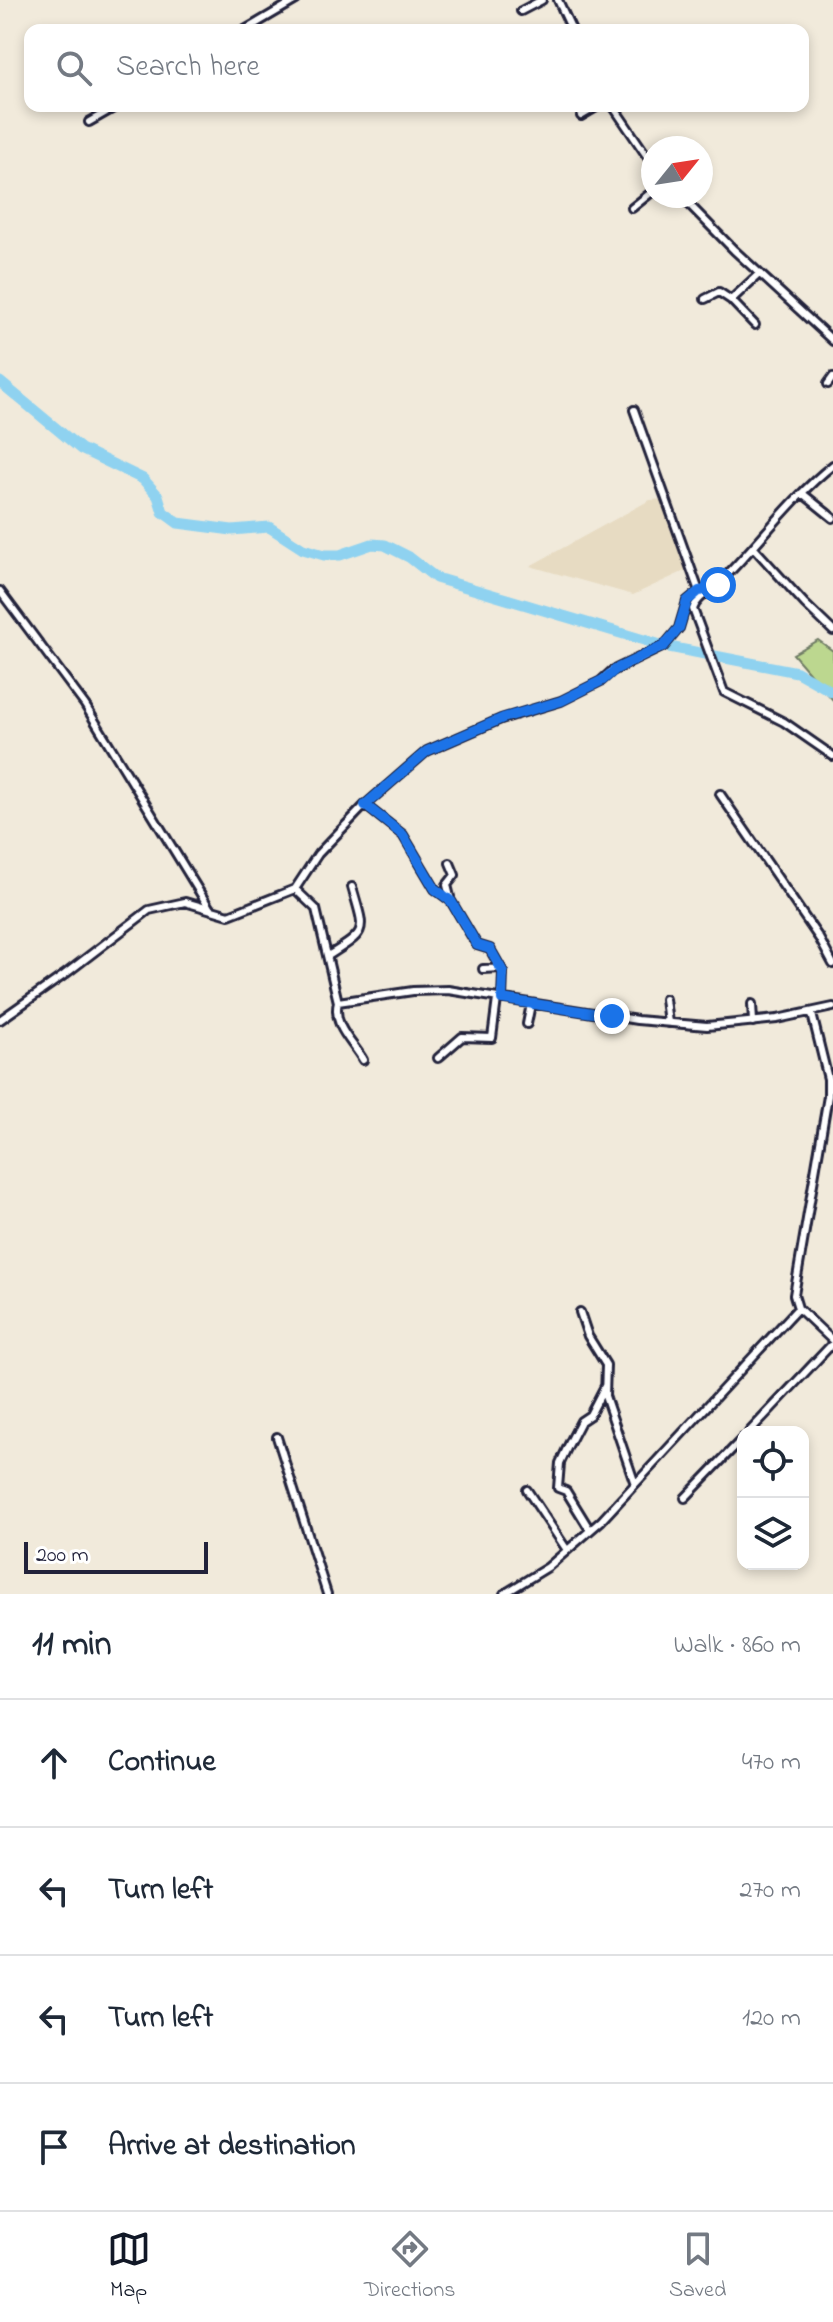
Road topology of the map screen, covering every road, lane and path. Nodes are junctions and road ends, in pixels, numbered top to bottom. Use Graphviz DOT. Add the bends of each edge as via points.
graph roads {
  1 [pos="296,0"];
  2 [pos="542,0"];
  3 [pos="558,0"];
  4 [pos="521,11"];
  5 [pos="256,24"];
  6 [pos="569,24"];
  7 [pos="106,112"];
  8 [pos="588,112"];
  9 [pos="617,112"];
  10 [pos="581,116"];
  11 [pos="89,122"];
  12 [pos="641,147"];
  13 [pos="641,201"];
  14 [pos="632,208"];
  15 [pos="693,208"];
  16 [pos="759,274"];
  17 [pos="705,299"];
  18 [pos="731,300"];
  19 [pos="755,325"];
  20 [pos="833,341"];
  21 [pos="833,377"];
  22 [pos="828,384"];
  23 [pos="634,410"];
  24 [pos="833,465"];
  25 [pos="802,493"];
  26 [pos="833,518"];
  27 [pos="753,547"];
  28 [pos="713,589"];
  29 [pos="0,591"];
  30 [pos="699,591"];
  31 [pos="833,631"];
  32 [pos="833,756"];
  33 [pos="720,794"];
  34 [pos="365,805"];
  35 [pos="450,863"];
  36 [pos="352,887"];
  37 [pos="295,889"];
  38 [pos="451,901"];
  39 [pos="210,909"];
  40 [pos="328,956"];
  41 [pos="833,964"];
  42 [pos="501,968"];
  43 [pos="483,969"];
  44 [pos="500,999"];
  45 [pos="665,999"];
  46 [pos="338,1002"];
  47 [pos="531,1004"];
  48 [pos="752,1004"];
  49 [pos="833,1007"];
  50 [pos="812,1014"];
  51 [pos="612,1016"];
  52 [pos="0,1020"];
  53 [pos="753,1022"];
  54 [pos="668,1023"];
  55 [pos="527,1024"];
  56 [pos="609,1026"];
  57 [pos="438,1058"];
  58 [pos="363,1060"];
  59 [pos="829,1066"];
  60 [pos="798,1308"];
  61 [pos="580,1312"];
  62 [pos="833,1342"];
  63 [pos="607,1383"];
  64 [pos="755,1426"];
  65 [pos="277,1437"];
  66 [pos="737,1444"];
  67 [pos="635,1484"];
  68 [pos="527,1490"];
  69 [pos="685,1498"];
  70 [pos="590,1530"];
  71 [pos="567,1550"];
  72 [pos="327,1594"];
  73 [pos="504,1594"];
  1 -- 5 [label="street"];
  2 -- 4 [label="street"];
  3 -- 6 [label="street"];
  7 -- 11 [label="street"];
  8 -- 10 [label="street"];
  9 -- 12 [label="street"];
  13 -- 14 [label="street"];
  15 -- 16 [label="street"];
  16 -- 18 [label="street"];
  16 -- 20 [label="street"];
  17 -- 18 [label="street" via="719,292"];
  18 -- 19 [label="street"];
  21 -- 22 [label="street"];
  23 -- 30 [label="street"];
  24 -- 25 [label="street"];
  25 -- 26 [label="street"];
  25 -- 27 [label="street"];
  27 -- 28 [label="street"];
  27 -- 31 [label="street"];
  28 -- 30 [label="street"];
  28 -- 32 [label="street" via="695,603 695,614 723,690"];
  29 -- 39 [label="street" via="85,705"];
  30 -- 34 [label="street" via="687,601 679,628 664,646 561,701 503,718 427,751"];
  33 -- 41 [label="street"];
  34 -- 37 [label="street" via="318,854"];
  34 -- 38 [label="street" via="403,835 436,890"];
  35 -- 38 [label="street" via="455,875 447,885"];
  36 -- 40 [label="street" via="361,932"];
  37 -- 39 [label="street" via="229,915"];
  37 -- 40 [label="street" via="316,909"];
  38 -- 42 [label="street" via="477,945 489,948"];
  39 -- 52 [label="street" via="185,902 149,910"];
  40 -- 46 [label="street"];
  42 -- 43 [label="street"];
  42 -- 44 [label="street"];
  44 -- 46 [label="street" via="448,990"];
  44 -- 47 [label="street"];
  44 -- 57 [label="street" via="492,1038 462,1037"];
  45 -- 54 [label="street"];
  46 -- 58 [label="street" via="345,1038"];
  47 -- 51 [label="street"];
  47 -- 55 [label="street"];
  48 -- 53 [label="street"];
  49 -- 50 [label="street"];
  50 -- 53 [label="street"];
  50 -- 59 [label="street"];
  51 -- 54 [label="street"];
  51 -- 56 [label="street"];
  53 -- 54 [label="street"];
  59 -- 60 [label="street" via="827,1104 793,1289"];
  60 -- 62 [label="street"];
  60 -- 67 [label="street"];
  61 -- 63 [label="street" via="606,1365"];
  62 -- 64 [label="street"];
  63 -- 67 [label="street" via="608,1407"];
  63 -- 70 [label="street" via="590,1415 581,1421 558,1472 558,1488 566,1491"];
  65 -- 72 [label="street"];
  66 -- 69 [label="street"];
  67 -- 70 [label="street"];
  68 -- 71 [label="street"];
  70 -- 71 [label="street"];
  71 -- 73 [label="street"];
}
